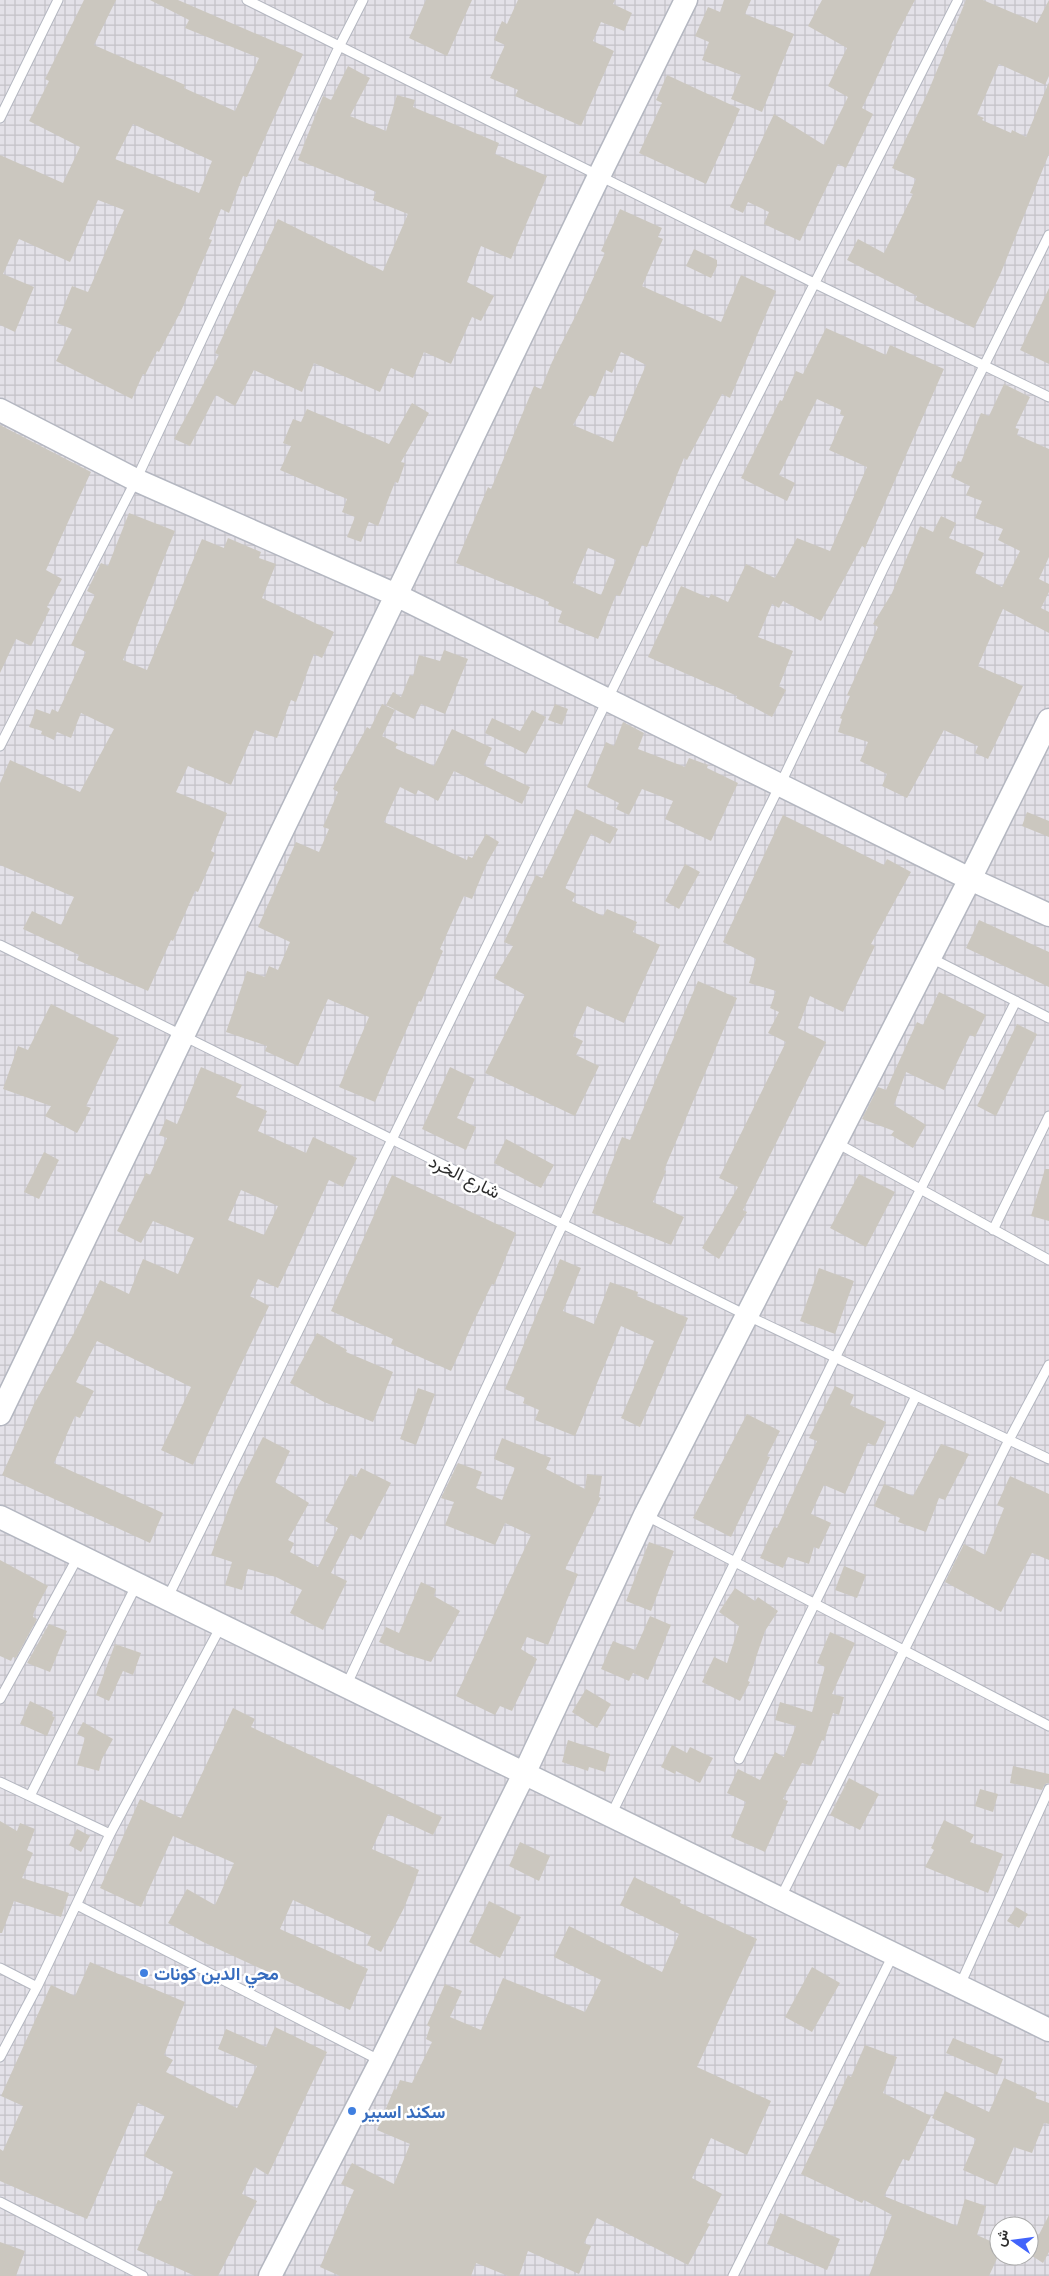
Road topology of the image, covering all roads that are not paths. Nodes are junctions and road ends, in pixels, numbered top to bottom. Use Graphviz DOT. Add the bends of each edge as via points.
graph roads {
  1 [pos="58,0"];
  2 [pos="247,0"];
  3 [pos="364,0"];
  4 [pos="686,0"];
  5 [pos="958,0"];
  6 [pos="338,47"];
  7 [pos="0,118"];
  8 [pos="598,176"];
  9 [pos="1049,235"];
  10 [pos="814,283"];
  11 [pos="984,366"];
  12 [pos="1049,397"];
  13 [pos="0,410"];
  14 [pos="136,480"];
  15 [pos="396,595"];
  16 [pos="608,700"];
  17 [pos="1049,720"];
  18 [pos="0,746"];
  19 [pos="780,785"];
  20 [pos="970,879"];
  21 [pos="1049,915"];
  22 [pos="0,945"];
  23 [pos="930,957"];
  24 [pos="1016,1001"];
  25 [pos="1049,1018"];
  26 [pos="184,1037"];
  27 [pos="1049,1116"];
  28 [pos="392,1140"];
  29 [pos="835,1142"];
  30 [pos="921,1190"];
  31 [pos="564,1225"];
  32 [pos="993,1230"];
  33 [pos="1049,1260"];
  34 [pos="746,1315"];
  35 [pos="835,1358"];
  36 [pos="1049,1365"];
  37 [pos="916,1396"];
  38 [pos="0,1414"];
  39 [pos="1009,1440"];
  40 [pos="1049,1459"];
  41 [pos="645,1515"];
  42 [pos="0,1517"];
  43 [pos="79,1555"];
  44 [pos="735,1562"];
  45 [pos="138,1583"];
  46 [pos="167,1600"];
  47 [pos="816,1604"];
  48 [pos="221,1626"];
  49 [pos="903,1650"];
  50 [pos="346,1687"];
  51 [pos="0,1699"];
  52 [pos="1049,1726"];
  53 [pos="739,1759"];
  54 [pos="524,1774"];
  55 [pos="1,1784"];
  56 [pos="1049,1789"];
  57 [pos="30,1796"];
  58 [pos="611,1815"];
  59 [pos="110,1834"];
  60 [pos="780,1899"];
  61 [pos="77,1905"];
  62 [pos="892,1954"];
  63 [pos="0,1968"];
  64 [pos="960,1985"];
  65 [pos="37,1987"];
  66 [pos="1049,2030"];
  67 [pos="0,2057"];
  68 [pos="381,2061"];
  69 [pos="0,2202"];
  70 [pos="143,2276"];
  71 [pos="270,2276"];
  72 [pos="733,2276"];
  1 -- 7 [label="lane"];
  2 -- 6 [label="lane"];
  3 -- 6 [label="lane"];
  4 -- 8 [label="street"];
  5 -- 10 [label="lane"];
  6 -- 8 [label="lane"];
  6 -- 14 [label="lane"];
  8 -- 10 [label="lane"];
  8 -- 15 [label="street"];
  9 -- 11 [label="lane"];
  10 -- 11 [label="lane"];
  10 -- 16 [label="lane"];
  11 -- 12 [label="lane"];
  11 -- 19 [label="lane" via="878,578"];
  13 -- 14 [label="street"];
  14 -- 15 [label="street"];
  14 -- 18 [label="lane"];
  15 -- 16 [label="street"];
  15 -- 26 [label="street"];
  16 -- 19 [label="street"];
  16 -- 28 [label="lane"];
  17 -- 20 [label="street"];
  19 -- 20 [label="street"];
  19 -- 31 [label="lane"];
  20 -- 21 [label="street"];
  20 -- 23 [label="street"];
  22 -- 26 [label="lane, شارع الخرد"];
  23 -- 24 [label="lane"];
  23 -- 29 [label="street"];
  24 -- 25 [label="lane"];
  24 -- 30 [label="lane"];
  26 -- 28 [label="lane, شارع الخرد"];
  26 -- 38 [label="street"];
  27 -- 32 [label="lane"];
  28 -- 31 [label="lane, شارع الخرد"];
  28 -- 46 [label="lane"];
  29 -- 30 [label="lane"];
  29 -- 34 [label="street"];
  30 -- 32 [label="lane"];
  30 -- 35 [label="lane"];
  31 -- 34 [label="lane, شارع الخرد"];
  31 -- 50 [label="lane"];
  32 -- 33 [label="lane"];
  34 -- 35 [label="lane, شارع الخرد"];
  34 -- 41 [label="street"];
  35 -- 37 [label="lane, شارع الخرد"];
  35 -- 44 [label="lane"];
  36 -- 39 [label="lane"];
  37 -- 39 [label="lane, شارع الخرد"];
  37 -- 47 [label="lane"];
  39 -- 40 [label="lane, شارع الخرد"];
  39 -- 49 [label="lane"];
  41 -- 44 [label="lane"];
  41 -- 54 [label="street"];
  42 -- 43 [label="street"];
  43 -- 45 [label="street"];
  43 -- 51 [label="lane"];
  44 -- 47 [label="lane"];
  44 -- 58 [label="lane"];
  45 -- 46 [label="street"];
  45 -- 57 [label="lane"];
  46 -- 48 [label="street"];
  47 -- 49 [label="lane"];
  47 -- 53 [label="lane"];
  48 -- 50 [label="street"];
  48 -- 59 [label="lane"];
  49 -- 52 [label="lane"];
  49 -- 60 [label="lane"];
  50 -- 54 [label="street"];
  54 -- 58 [label="street"];
  54 -- 68 [label="street"];
  55 -- 57 [label="lane"];
  56 -- 64 [label="lane"];
  57 -- 59 [label="lane"];
  58 -- 60 [label="street"];
  59 -- 61 [label="lane"];
  60 -- 62 [label="street"];
  61 -- 65 [label="lane"];
  61 -- 68 [label="lane"];
  62 -- 64 [label="street"];
  62 -- 72 [label="lane"];
  63 -- 65 [label="lane"];
  64 -- 66 [label="street"];
  65 -- 67 [label="lane"];
  68 -- 71 [label="street"];
  69 -- 70 [label="lane"];
}
